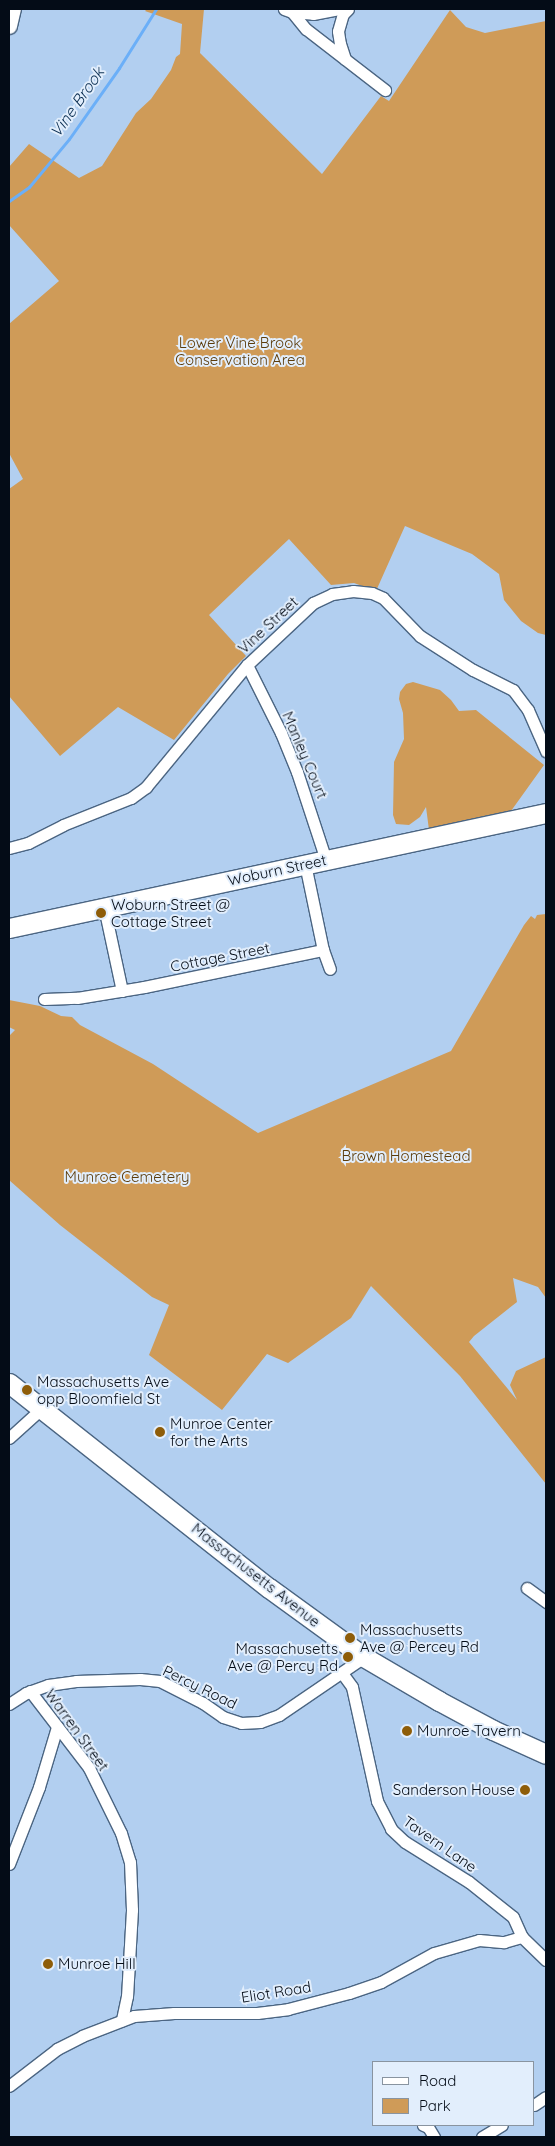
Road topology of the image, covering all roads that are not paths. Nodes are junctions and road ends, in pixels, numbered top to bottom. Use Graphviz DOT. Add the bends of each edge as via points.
graph roads {
  1 [pos="13,9"];
  2 [pos="338,9"];
  3 [pos="348,9"];
  4 [pos="288,10"];
  5 [pos="9,26"];
  6 [pos="345,59"];
  7 [pos="385,90"];
  8 [pos="246,665"];
  9 [pos="546,751"];
  10 [pos="546,813"];
  11 [pos="9,848"];
  12 [pos="326,860"];
  13 [pos="305,864"];
  14 [pos="104,907"];
  15 [pos="9,928"];
  16 [pos="323,950"];
  17 [pos="330,969"];
  18 [pos="122,991"];
  19 [pos="44,1000"];
  20 [pos="9,1383"];
  21 [pos="41,1408"];
  22 [pos="9,1438"];
  23 [pos="527,1588"];
  24 [pos="546,1602"];
  25 [pos="364,1657"];
  26 [pos="342,1673"];
  27 [pos="30,1692"];
  28 [pos="9,1704"];
  29 [pos="57,1727"];
  30 [pos="545,1751"];
  31 [pos="9,1864"];
  32 [pos="522,1937"];
  33 [pos="546,1960"];
  34 [pos="122,2020"];
  35 [pos="9,2086"];
  36 [pos="546,2097"];
  37 [pos="535,2104"];
  38 [pos="500,2126"];
  39 [pos="482,2137"];
  1 -- 5 [label="street"];
  2 -- 4 [label="street" via="313,14"];
  3 -- 6 [label="street" via="338,31"];
  4 -- 6 [label="street" via="306,29"];
  6 -- 7 [label="street"];
  8 -- 9 [label="street, Vine Street" via="313,603 332,594 372,593 388,603 420,636 473,670 513,690 528,710"];
  8 -- 11 [label="street, Vine Street" via="146,787 131,798 28,843"];
  8 -- 12 [label="street, Manley Court" via="298,772"];
  10 -- 12 [label="main road, Woburn Street"];
  12 -- 13 [label="main road, Woburn Street"];
  13 -- 14 [label="main road, Woburn Street"];
  13 -- 16 [label="street"];
  14 -- 15 [label="main road, Woburn Street"];
  14 -- 18 [label="street"];
  16 -- 17 [label="street"];
  16 -- 18 [label="street, Cottage Street"];
  18 -- 19 [label="street, Cottage Street"];
  20 -- 21 [label="main road, Massachusetts Avenue"];
  21 -- 22 [label="street"];
  21 -- 25 [label="main road, Massachusetts Avenue" via="269,1588"];
  23 -- 24 [label="street"];
  25 -- 26 [label="street, Percy Road"];
  25 -- 30 [label="main road, Massachusetts Avenue" via="439,1702 493,1730"];
  26 -- 27 [label="street, Percy Road" via="279,1715 260,1722 241,1723 223,1717 160,1681 76,1681 48,1685"];
  26 -- 32 [label="street, Tavern Lane" via="352,1686 377,1801 392,1829 405,1842 469,1882 513,1917"];
  27 -- 28 [label="street, Percy Road"];
  27 -- 29 [label="street, Warren Street"];
  29 -- 31 [label="street" via="39,1787"];
  29 -- 34 [label="street, Warren Street" via="89,1768 122,1833 130,1862 132,1910 127,1996"];
  32 -- 33 [label="street"];
  32 -- 34 [label="street, Eliot Road" via="504,1942 479,1940 456,1945 434,1953 382,1982 288,2009 164,2014"];
  34 -- 35 [label="street, Eliot Road" via="58,2049"];
  36 -- 37 [label="street"];
  38 -- 39 [label="street"];
}
